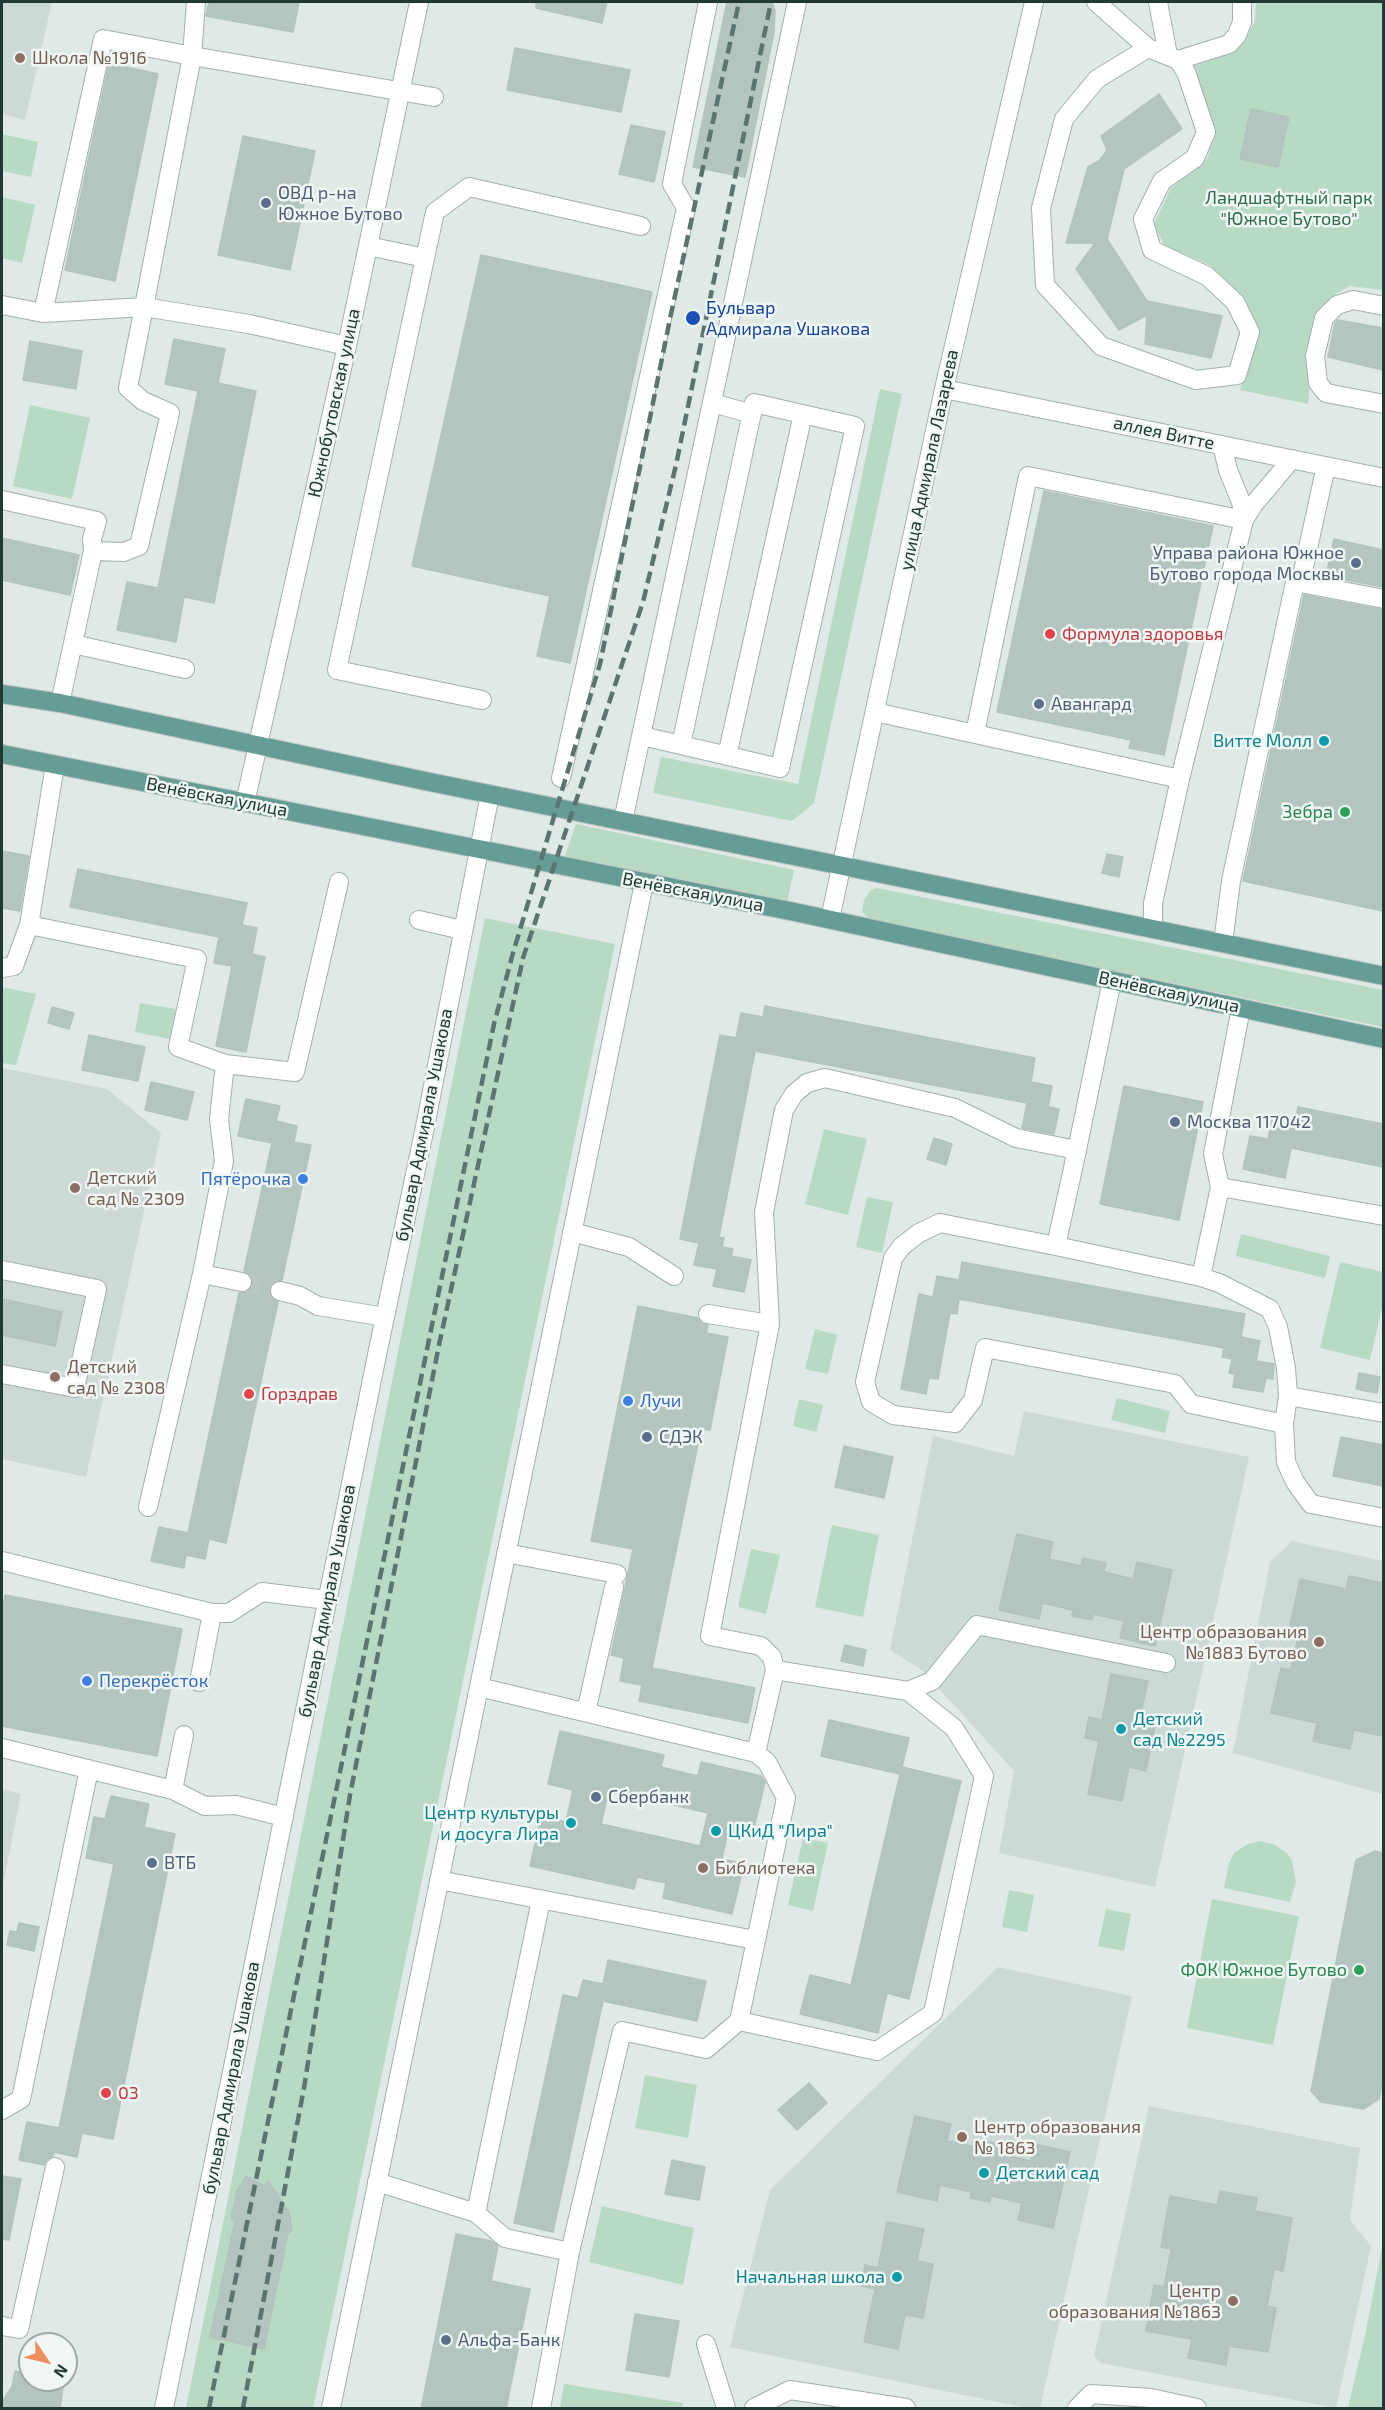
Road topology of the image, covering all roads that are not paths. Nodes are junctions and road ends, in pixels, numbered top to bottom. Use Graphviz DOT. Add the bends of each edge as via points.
graph roads {
  1 [pos="196,2"];
  2 [pos="419,2"];
  3 [pos="708,2"];
  4 [pos="797,2"];
  5 [pos="1034,2"];
  6 [pos="1096,2"];
  7 [pos="1158,2"];
  8 [pos="1242,2"];
  9 [pos="1149,48"];
  10 [pos="192,56"];
  11 [pos="1173,57"];
  12 [pos="400,92"];
  13 [pos="434,97"];
  14 [pos="641,226"];
  15 [pos="368,246"];
  16 [pos="425,258"];
  17 [pos="2,305"];
  18 [pos="1383,306"];
  19 [pos="144,307"];
  20 [pos="44,313"];
  21 [pos="347,346"];
  22 [pos="944,389"];
  23 [pos="713,403"];
  24 [pos="1383,404"];
  25 [pos="752,414"];
  26 [pos="803,414"];
  27 [pos="1222,446"];
  28 [pos="1292,459"];
  29 [pos="1326,466"];
  30 [pos="1383,478"];
  31 [pos="2,500"];
  32 [pos="1244,520"];
  33 [pos="93,551"];
  34 [pos="1303,571"];
  35 [pos="1383,599"];
  36 [pos="73,644"];
  37 [pos="185,669"];
  38 [pos="2,694"];
  39 [pos="482,700"];
  40 [pos="60,703"];
  41 [pos="874,712"];
  42 [pos="975,733"];
  43 [pos="642,736"];
  44 [pos="258,745"];
  45 [pos="681,745"];
  46 [pos="2,754"];
  47 [pos="727,756"];
  48 [pos="55,765"];
  49 [pos="561,778"];
  50 [pos="1180,779"];
  51 [pos="490,794"];
  52 [pos="245,803"];
  53 [pos="623,821"];
  54 [pos="479,849"];
  55 [pos="842,865"];
  56 [pos="339,882"];
  57 [pos="644,883"];
  58 [pos="830,919"];
  59 [pos="419,920"];
  60 [pos="29,925"];
  61 [pos="1153,928"];
  62 [pos="462,930"];
  63 [pos="1223,943"];
  64 [pos="2,968"];
  65 [pos="1383,976"];
  66 [pos="1112,980"];
  67 [pos="1241,1008"];
  68 [pos="1383,1039"];
  69 [pos="225,1064"];
  70 [pos="1077,1150"];
  71 [pos="1220,1187"];
  72 [pos="1383,1216"];
  73 [pos="572,1232"];
  74 [pos="1056,1246"];
  75 [pos="2,1270"];
  76 [pos="202,1274"];
  77 [pos="674,1276"];
  78 [pos="1202,1277"];
  79 [pos="242,1282"];
  80 [pos="280,1291"];
  81 [pos="708,1314"];
  82 [pos="385,1317"];
  83 [pos="770,1324"];
  84 [pos="2,1374"];
  85 [pos="1288,1396"];
  86 [pos="1383,1413"];
  87 [pos="1284,1424"];
  88 [pos="148,1507"];
  89 [pos="1383,1518"];
  90 [pos="506,1553"];
  91 [pos="2,1561"];
  92 [pos="327,1600"];
  93 [pos="212,1613"];
  94 [pos="1166,1663"];
  95 [pos="779,1670"];
  96 [pos="199,1682"];
  97 [pos="479,1688"];
  98 [pos="908,1691"];
  99 [pos="586,1712"];
  100 [pos="184,1735"];
  101 [pos="2,1748"];
  102 [pos="756,1753"];
  103 [pos="89,1769"];
  104 [pos="173,1790"];
  105 [pos="284,1816"];
  106 [pos="439,1880"];
  107 [pos="541,1900"];
  108 [pos="755,1940"];
  109 [pos="739,2021"];
  110 [pos="2,2110"];
  111 [pos="55,2167"];
  112 [pos="377,2182"];
  113 [pos="476,2213"];
  114 [pos="570,2252"];
  115 [pos="2,2326"];
  116 [pos="706,2344"];
  117 [pos="164,2409"];
  118 [pos="331,2409"];
  119 [pos="541,2409"];
  120 [pos="726,2409"];
  121 [pos="754,2409"];
  122 [pos="906,2409"];
  123 [pos="1077,2409"];
  124 [pos="1197,2409"];
  1 -- 10 [label="street"];
  2 -- 12 [label="street, Южнобутовская улица"];
  3 -- 49 [label="street" via="672,184 686,208"];
  4 -- 23 [label="street"];
  5 -- 22 [label="street, улица Адмирала Лазарева"];
  6 -- 9 [label="street"];
  7 -- 11 [label="street"];
  8 -- 11 [label="street" via="1242,22 1229,44"];
  9 -- 11 [label="street"];
  9 -- 11 [label="street" via="1097,79 1064,119 1041,208 1046,285 1101,346 1196,380 1237,375 1250,332 1235,302 1207,276 1152,250 1143,219 1162,181 1195,158 1206,132 1186,72"];
  10 -- 12 [label="street"];
  10 -- 19 [label="street"];
  10 -- 20 [label="street" via="103,39"];
  12 -- 13 [label="street"];
  12 -- 15 [label="street, Южнобутовская улица"];
  14 -- 16 [label="street" via="469,187 435,212"];
  15 -- 16 [label="street"];
  15 -- 21 [label="street, Южнобутовская улица"];
  16 -- 39 [label="street" via="337,670"];
  17 -- 20 [label="street"];
  18 -- 24 [label="street" via="1353,300 1337,305 1324,318 1315,356 1318,383 1326,393"];
  19 -- 20 [label="street"];
  19 -- 21 [label="street" via="249,324"];
  19 -- 33 [label="street" via="128,388 143,401 170,413 139,546 124,552"];
  21 -- 44 [label="street, Южнобутовская улица"];
  22 -- 27 [label="street, аллея Витте"];
  22 -- 41 [label="street, улица Адмирала Лазарева"];
  23 -- 25 [label="street"];
  23 -- 43 [label="street"];
  25 -- 26 [label="street" via="754,403"];
  25 -- 45 [label="street"];
  26 -- 47 [label="street"];
  26 -- 47 [label="street" via="855,426 780,768"];
  27 -- 28 [label="street, аллея Витте"];
  27 -- 32 [label="street"];
  28 -- 29 [label="street, аллея Витте"];
  28 -- 32 [label="street"];
  29 -- 30 [label="street, аллея Витте"];
  29 -- 34 [label="street"];
  31 -- 33 [label="street" via="97,521"];
  32 -- 42 [label="street" via="1028,476"];
  32 -- 50 [label="street"];
  33 -- 36 [label="street"];
  35 -- 63 [label="street" via="1295,582 1231,881"];
  36 -- 37 [label="street"];
  36 -- 40 [label="street"];
  38 -- 40 [label="main road"];
  40 -- 44 [label="main road"];
  41 -- 42 [label="street"];
  41 -- 55 [label="street, улица Адмирала Лазарева"];
  42 -- 50 [label="street"];
  43 -- 45 [label="street"];
  43 -- 53 [label="street"];
  44 -- 51 [label="main road"];
  44 -- 52 [label="street, Южнобутовская улица"];
  45 -- 47 [label="street"];
  46 -- 48 [label="main road, Венёвская улица"];
  48 -- 52 [label="main road, Венёвская улица"];
  48 -- 60 [label="street"];
  50 -- 61 [label="street" via="1153,903"];
  51 -- 53 [label="main road"];
  51 -- 54 [label="street, бульвар Адмирала Ушакова"];
  52 -- 54 [label="main road, Венёвская улица"];
  53 -- 55 [label="main road"];
  54 -- 57 [label="main road, Венёвская улица"];
  54 -- 62 [label="street, бульвар Адмирала Ушакова"];
  55 -- 58 [label="street, улица Адмирала Лазарева"];
  55 -- 61 [label="main road"];
  56 -- 69 [label="street" via="295,1072"];
  57 -- 58 [label="main road, Венёвская улица"];
  57 -- 73 [label="street"];
  58 -- 66 [label="main road, Венёвская улица"];
  59 -- 62 [label="street"];
  60 -- 64 [label="street" via="14,966"];
  60 -- 69 [label="street" via="197,959 178,1047"];
  61 -- 63 [label="main road"];
  62 -- 82 [label="street, бульвар Адмирала Ушакова"];
  63 -- 65 [label="main road"];
  66 -- 67 [label="main road, Венёвская улица"];
  66 -- 70 [label="street"];
  67 -- 68 [label="main road, Венёвская улица"];
  67 -- 71 [label="street" via="1213,1154"];
  69 -- 76 [label="street" via="219,1119 224,1161"];
  70 -- 74 [label="street"];
  70 -- 83 [label="street" via="1016,1138 955,1108 825,1078 807,1083 784,1110 764,1212"];
  71 -- 72 [label="street"];
  71 -- 78 [label="street"];
  73 -- 77 [label="street" via="628,1247"];
  73 -- 90 [label="street"];
  74 -- 78 [label="street"];
  74 -- 87 [label="street" via="940,1223 902,1246 893,1258 865,1382 871,1402 893,1415 955,1423 973,1400 986,1348 1175,1384 1191,1404"];
  75 -- 84 [label="street" via="97,1289 75,1388"];
  76 -- 79 [label="street"];
  76 -- 88 [label="street"];
  78 -- 85 [label="street" via="1270,1309 1278,1327"];
  80 -- 82 [label="street" via="318,1306"];
  81 -- 83 [label="street"];
  82 -- 92 [label="street, бульвар Адмирала Ушакова"];
  83 -- 95 [label="street" via="710,1636 761,1646"];
  85 -- 86 [label="street"];
  85 -- 87 [label="street"];
  87 -- 89 [label="street" via="1286,1462 1311,1504"];
  90 -- 97 [label="street"];
  90 -- 99 [label="street" via="616,1581"];
  91 -- 93 [label="street"];
  92 -- 93 [label="street" via="262,1592 229,1612"];
  92 -- 105 [label="street, бульвар Адмирала Ушакова"];
  93 -- 96 [label="street"];
  94 -- 98 [label="street" via="977,1624 932,1681"];
  95 -- 98 [label="street"];
  95 -- 102 [label="street"];
  97 -- 99 [label="street"];
  97 -- 106 [label="street"];
  98 -- 109 [label="street" via="954,1728 984,1776 933,2013 877,2051"];
  99 -- 102 [label="street"];
  100 -- 104 [label="street"];
  101 -- 103 [label="street"];
  102 -- 108 [label="street" via="767,1762 786,1797"];
  103 -- 104 [label="street"];
  103 -- 110 [label="street" via="21,2099"];
  104 -- 105 [label="street" via="205,1806 236,1805"];
  105 -- 117 [label="street, бульвар Адмирала Ушакова"];
  106 -- 107 [label="street"];
  106 -- 112 [label="street"];
  107 -- 108 [label="street"];
  107 -- 113 [label="street"];
  108 -- 109 [label="street"];
  109 -- 114 [label="street" via="706,2049 622,2031"];
  111 -- 115 [label="street" via="19,2329"];
  112 -- 113 [label="street"];
  112 -- 118 [label="street"];
  113 -- 114 [label="street" via="505,2238"];
  114 -- 119 [label="street"];
  116 -- 120 [label="street"];
  121 -- 122 [label="street" via="790,2390"];
  123 -- 124 [label="street" via="1091,2394 1151,2398"];
}
